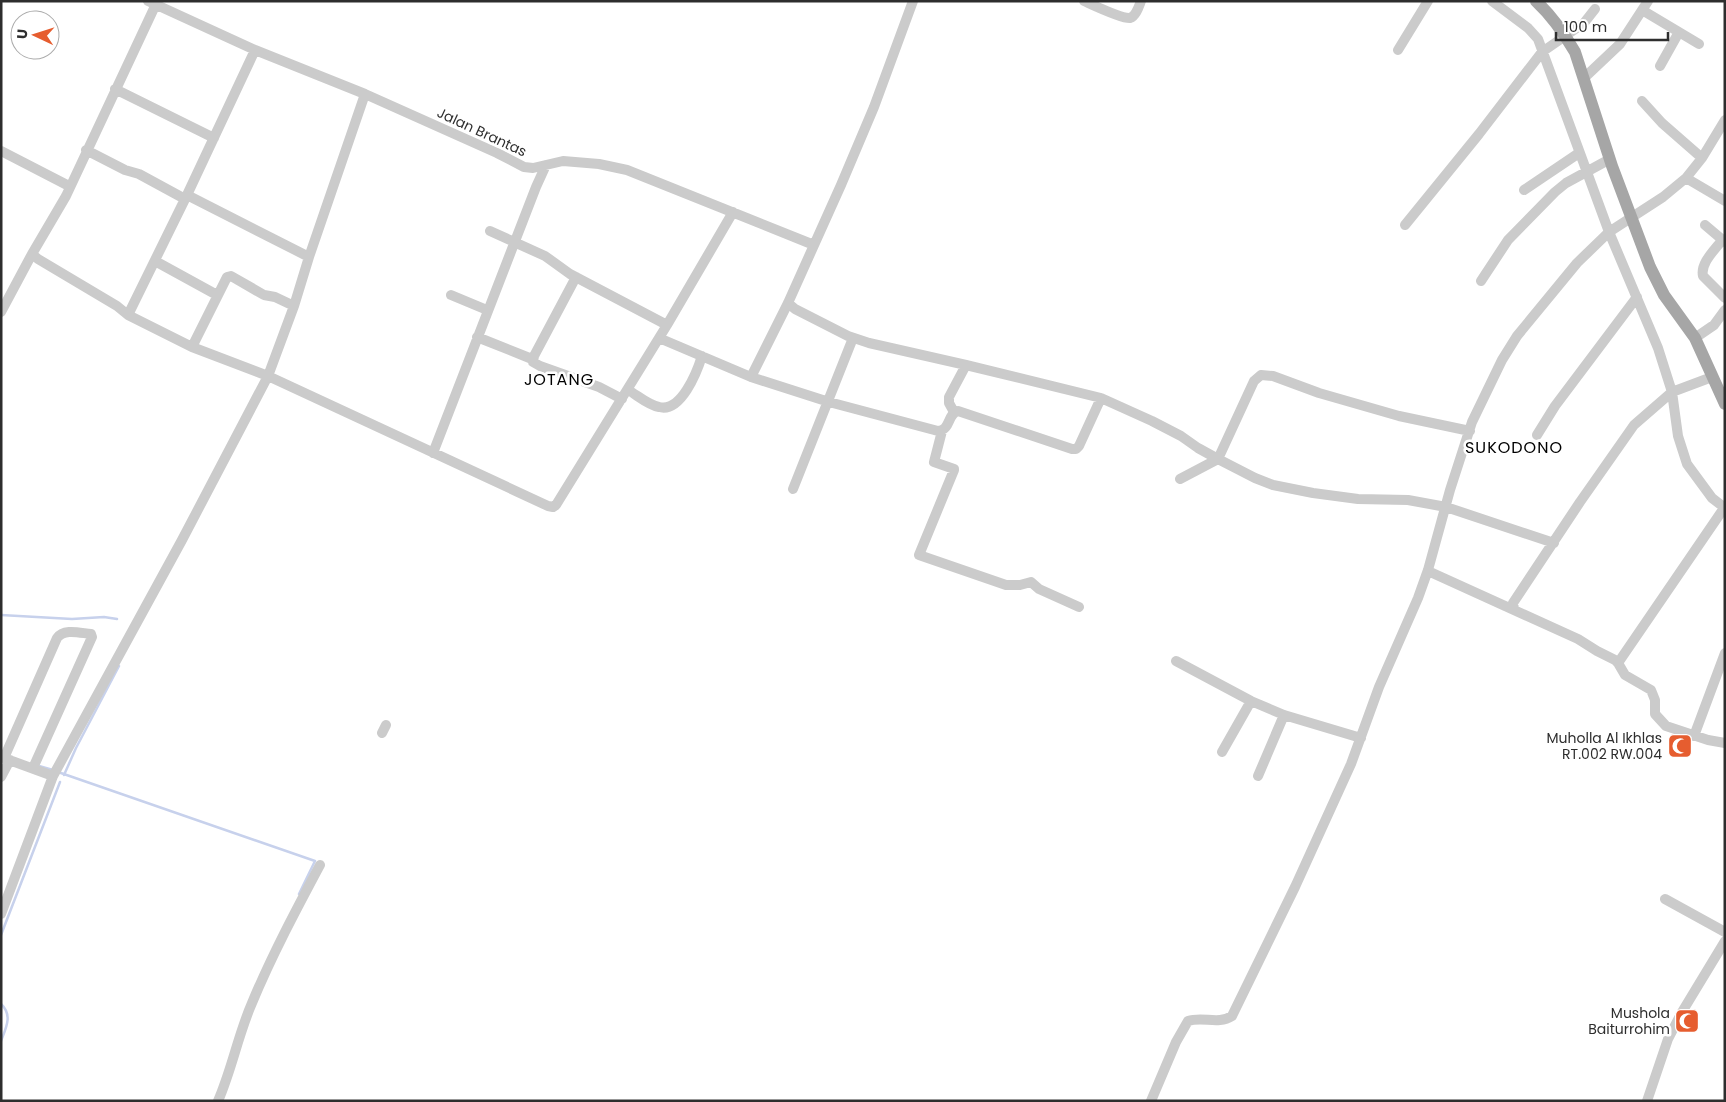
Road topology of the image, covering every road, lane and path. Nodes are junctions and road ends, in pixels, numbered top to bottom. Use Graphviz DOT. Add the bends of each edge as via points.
graph roads {
  1 [pos="913,1"];
  2 [pos="1084,1"];
  3 [pos="1141,1"];
  4 [pos="1428,1"];
  5 [pos="1492,1"];
  6 [pos="1536,1"];
  7 [pos="1648,1"];
  8 [pos="152,3"];
  9 [pos="1595,10"];
  10 [pos="1642,10"];
  11 [pos="1679,32"];
  12 [pos="1563,38"];
  13 [pos="1699,44"];
  14 [pos="256,50"];
  15 [pos="1398,50"];
  16 [pos="1544,51"];
  17 [pos="1660,66"];
  18 [pos="1584,78"];
  19 [pos="115,89"];
  20 [pos="365,94"];
  21 [pos="1642,101"];
  22 [pos="1725,120"];
  23 [pos="214,138"];
  24 [pos="86,150"];
  25 [pos="1,151"];
  26 [pos="1579,153"];
  27 [pos="1702,158"];
  28 [pos="1610,159"];
  29 [pos="546,165"];
  30 [pos="1586,171"];
  31 [pos="1686,178"];
  32 [pos="69,186"];
  33 [pos="1524,190"];
  34 [pos="186,197"];
  35 [pos="1725,201"];
  36 [pos="733,212"];
  37 [pos="1630,219"];
  38 [pos="1405,225"];
  39 [pos="1705,225"];
  40 [pos="490,231"];
  41 [pos="1611,231"];
  42 [pos="1724,241"];
  43 [pos="514,242"];
  44 [pos="814,245"];
  45 [pos="32,254"];
  46 [pos="309,257"];
  47 [pos="155,261"];
  48 [pos="576,277"];
  49 [pos="1481,281"];
  50 [pos="451,295"];
  51 [pos="217,296"];
  52 [pos="1637,298"];
  53 [pos="1725,298"];
  54 [pos="788,303"];
  55 [pos="294,306"];
  56 [pos="487,310"];
  57 [pos="1725,310"];
  58 [pos="1,312"];
  59 [pos="128,315"];
  60 [pos="667,325"];
  61 [pos="477,337"];
  62 [pos="659,338"];
  63 [pos="853,338"];
  64 [pos="1696,338"];
  65 [pos="192,347"];
  66 [pos="702,356"];
  67 [pos="532,359"];
  68 [pos="966,365"];
  69 [pos="268,376"];
  70 [pos="751,377"];
  71 [pos="1712,377"];
  72 [pos="1679,390"];
  73 [pos="625,394"];
  74 [pos="1723,395"];
  75 [pos="1101,398"];
  76 [pos="826,402"];
  77 [pos="954,412"];
  78 [pos="942,431"];
  79 [pos="1470,431"];
  80 [pos="1537,435"];
  81 [pos="433,453"];
  82 [pos="1218,460"];
  83 [pos="1180,479"];
  84 [pos="793,489"];
  85 [pos="1446,507"];
  86 [pos="1724,508"];
  87 [pos="1554,543"];
  88 [pos="1428,572"];
  89 [pos="1079,607"];
  90 [pos="1514,609"];
  91 [pos="1725,653"];
  92 [pos="1176,661"];
  93 [pos="1618,663"];
  94 [pos="1251,701"];
  95 [pos="1284,714"];
  96 [pos="1694,736"];
  97 [pos="1361,738"];
  98 [pos="1725,743"];
  99 [pos="1222,752"];
  100 [pos="5,758"];
  101 [pos="33,768"];
  102 [pos="53,776"];
  103 [pos="1258,776"];
  104 [pos="1,777"];
  105 [pos="320,864"];
  106 [pos="1665,899"];
  107 [pos="2,908"];
  108 [pos="1725,932"];
  109 [pos="1725,941"];
  110 [pos="218,1101"];
  111 [pos="1152,1101"];
  112 [pos="1647,1101"];
  1 -- 44 [label="street" via="874,107"];
  2 -- 3 [label="street" via="1130,18"];
  4 -- 15 [label="street"];
  5 -- 16 [label="street" via="1528,28"];
  6 -- 12 [label="main road" via="1552,18"];
  7 -- 10 [label="street"];
  8 -- 14 [label="street, Jalan Brantas"];
  8 -- 19 [label="street"];
  9 -- 12 [label="street" via="1584,23"];
  10 -- 11 [label="street"];
  10 -- 18 [label="street" via="1620,44"];
  11 -- 13 [label="street"];
  11 -- 17 [label="street"];
  12 -- 16 [label="street"];
  12 -- 18 [label="main road" via="1575,52"];
  14 -- 20 [label="street, Jalan Brantas"];
  14 -- 23 [label="street"];
  16 -- 26 [label="street"];
  16 -- 38 [label="street"];
  18 -- 28 [label="main road"];
  19 -- 23 [label="street"];
  19 -- 24 [label="street"];
  20 -- 29 [label="street, Jalan Brantas" via="524,167"];
  20 -- 46 [label="street"];
  21 -- 27 [label="street"];
  22 -- 27 [label="street"];
  23 -- 34 [label="street"];
  24 -- 32 [label="street"];
  24 -- 34 [label="street"];
  25 -- 32 [label="street"];
  26 -- 30 [label="street"];
  26 -- 33 [label="street"];
  27 -- 31 [label="street"];
  28 -- 30 [label="street"];
  28 -- 37 [label="main road"];
  29 -- 36 [label="street, Jalan Brantas" via="563,161 627,170"];
  29 -- 43 [label="street"];
  30 -- 41 [label="street"];
  30 -- 49 [label="street" via="1566,183 1508,240"];
  31 -- 35 [label="street"];
  31 -- 37 [label="street"];
  32 -- 45 [label="street"];
  34 -- 46 [label="street"];
  34 -- 47 [label="street"];
  36 -- 44 [label="street, Jalan Brantas"];
  36 -- 60 [label="street"];
  37 -- 41 [label="street"];
  37 -- 64 [label="main road" via="1661,288"];
  39 -- 42 [label="street"];
  40 -- 43 [label="street"];
  41 -- 52 [label="street"];
  41 -- 79 [label="street" via="1577,263 1517,336 1494,376"];
  42 -- 53 [label="street" via="1704,265 1702,273"];
  43 -- 48 [label="street" via="545,256"];
  43 -- 56 [label="street"];
  44 -- 54 [label="street"];
  45 -- 58 [label="street"];
  45 -- 59 [label="street"];
  46 -- 55 [label="street"];
  47 -- 51 [label="street"];
  47 -- 59 [label="street"];
  48 -- 60 [label="street"];
  48 -- 67 [label="street"];
  50 -- 56 [label="street"];
  51 -- 55 [label="street" via="230,276"];
  51 -- 65 [label="street"];
  52 -- 72 [label="street"];
  52 -- 80 [label="street" via="1555,406"];
  54 -- 63 [label="street"];
  54 -- 70 [label="street"];
  55 -- 69 [label="street"];
  56 -- 61 [label="street"];
  57 -- 64 [label="street" via="1714,325"];
  59 -- 65 [label="street"];
  60 -- 62 [label="street"];
  61 -- 67 [label="street"];
  61 -- 81 [label="street"];
  62 -- 66 [label="street"];
  62 -- 73 [label="street"];
  63 -- 68 [label="street"];
  63 -- 76 [label="street"];
  64 -- 71 [label="main road"];
  65 -- 69 [label="street"];
  66 -- 70 [label="street"];
  66 -- 73 [label="street" via="691,384 667,407 657,407"];
  67 -- 73 [label="street" via="534,364"];
  68 -- 75 [label="street"];
  68 -- 77 [label="street" via="949,397"];
  69 -- 81 [label="street"];
  69 -- 102 [label="street"];
  70 -- 76 [label="street"];
  71 -- 72 [label="street"];
  71 -- 74 [label="main road"];
  72 -- 86 [label="street" via="1678,436 1687,464 1712,498"];
  72 -- 87 [label="street" via="1634,425"];
  73 -- 81 [label="street" via="554,507"];
  75 -- 77 [label="street" via="1076,449"];
  75 -- 82 [label="street" via="1181,436"];
  76 -- 78 [label="street"];
  76 -- 84 [label="street"];
  77 -- 78 [label="street"];
  78 -- 89 [label="street" via="934,462 954,470 919,555 1006,585 1031,582 1039,589"];
  79 -- 82 [label="street" via="1399,416 1261,375 1254,381"];
  79 -- 85 [label="street"];
  82 -- 83 [label="street"];
  82 -- 85 [label="street" via="1255,478 1288,488 1358,499 1408,500"];
  85 -- 87 [label="street"];
  85 -- 88 [label="street"];
  86 -- 93 [label="street"];
  87 -- 90 [label="street" via="1513,603"];
  88 -- 90 [label="street"];
  88 -- 97 [label="street"];
  90 -- 93 [label="street" via="1578,639"];
  91 -- 96 [label="street"];
  92 -- 94 [label="street"];
  93 -- 96 [label="street" via="1625,675 1651,690 1655,714 1666,726"];
  94 -- 95 [label="street"];
  94 -- 99 [label="street"];
  95 -- 97 [label="street"];
  95 -- 103 [label="street"];
  96 -- 98 [label="street"];
  97 -- 111 [label="street" via="1320,833 1232,1016 1219,1021 1188,1021"];
  100 -- 101 [label="street"];
  100 -- 101 [label="street" via="60,633 91,634"];
  100 -- 104 [label="street"];
  101 -- 102 [label="street"];
  102 -- 107 [label="street"];
  105 -- 110 [label="street" via="251,1003"];
  106 -- 108 [label="street"];
  109 -- 112 [label="street" via="1668,1039"];
}
